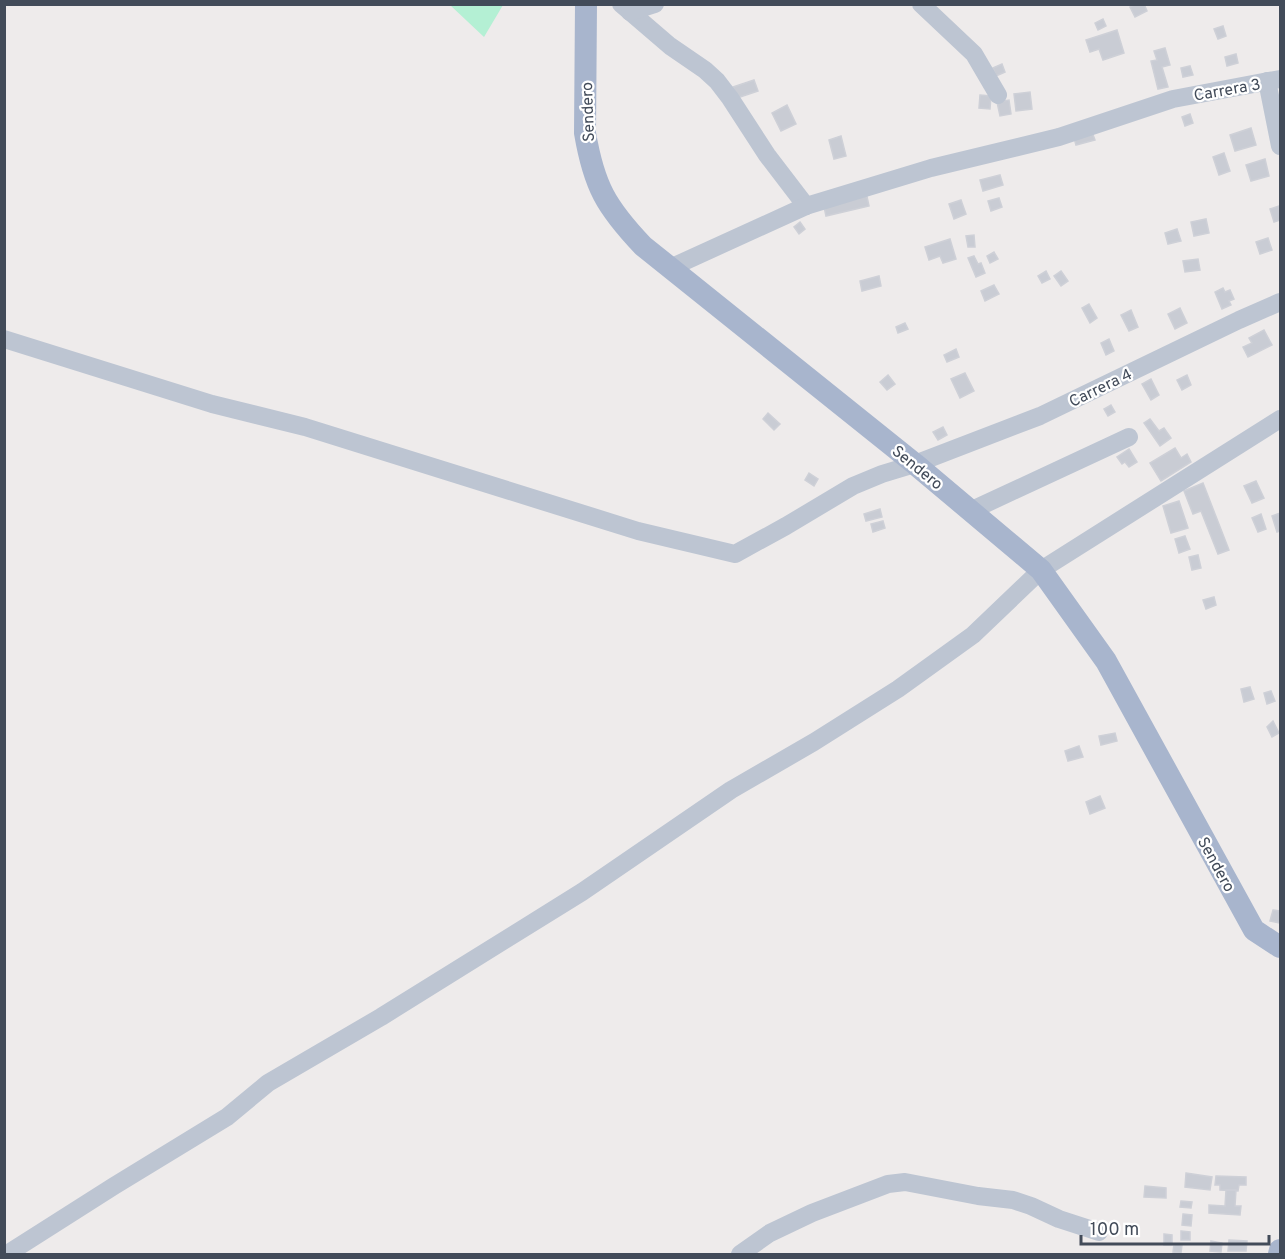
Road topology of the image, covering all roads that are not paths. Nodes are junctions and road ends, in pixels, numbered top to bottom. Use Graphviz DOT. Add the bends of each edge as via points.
graph roads {
  1 [pos="586,4"];
  2 [pos="655,4"];
  3 [pos="921,4"];
  4 [pos="625,8"];
  5 [pos="1274,80"];
  6 [pos="998,95"];
  7 [pos="1276,106"];
  8 [pos="1281,146"];
  9 [pos="806,206"];
  10 [pos="670,268"];
  11 [pos="1281,302"];
  12 [pos="4,339"];
  13 [pos="1281,419"];
  14 [pos="1129,437"];
  15 [pos="915,464"];
  16 [pos="970,511"];
  17 [pos="1041,570"];
  18 [pos="1281,947"];
  19 [pos="1099,1232"];
  20 [pos="1281,1250"];
  21 [pos="7,1254"];
  22 [pos="740,1254"];
  23 [pos="1279,1254"];
  1 -- 10 [label="main road, Sendero" via="585,133 600,192 625,228"];
  2 -- 4 [label="street"];
  3 -- 6 [label="street" via="975,54"];
  4 -- 9 [label="street" via="717,81"];
  5 -- 7 [label="street"];
  5 -- 9 [label="street, Carrera 3" via="1173,99 1059,137 931,168"];
  7 -- 8 [label="street"];
  9 -- 10 [label="street, Carrera 3"];
  10 -- 15 [label="main road, Sendero"];
  11 -- 15 [label="street, Carrera 4" via="1040,416"];
  12 -- 15 [label="street, Carrera 4" via="213,404 305,427 638,531 735,554 852,486"];
  13 -- 17 [label="street"];
  14 -- 16 [label="street"];
  15 -- 16 [label="main road, Sendero"];
  16 -- 17 [label="main road, Sendero"];
  17 -- 18 [label="main road, Sendero" via="1106,661 1254,930"];
  17 -- 21 [label="street" via="973,635 898,689 731,790 582,892 268,1083 227,1117"];
  19 -- 22 [label="street" via="1013,1200 905,1182 888,1184 812,1214 770,1233"];
  20 -- 23 [label="main road"];
}
